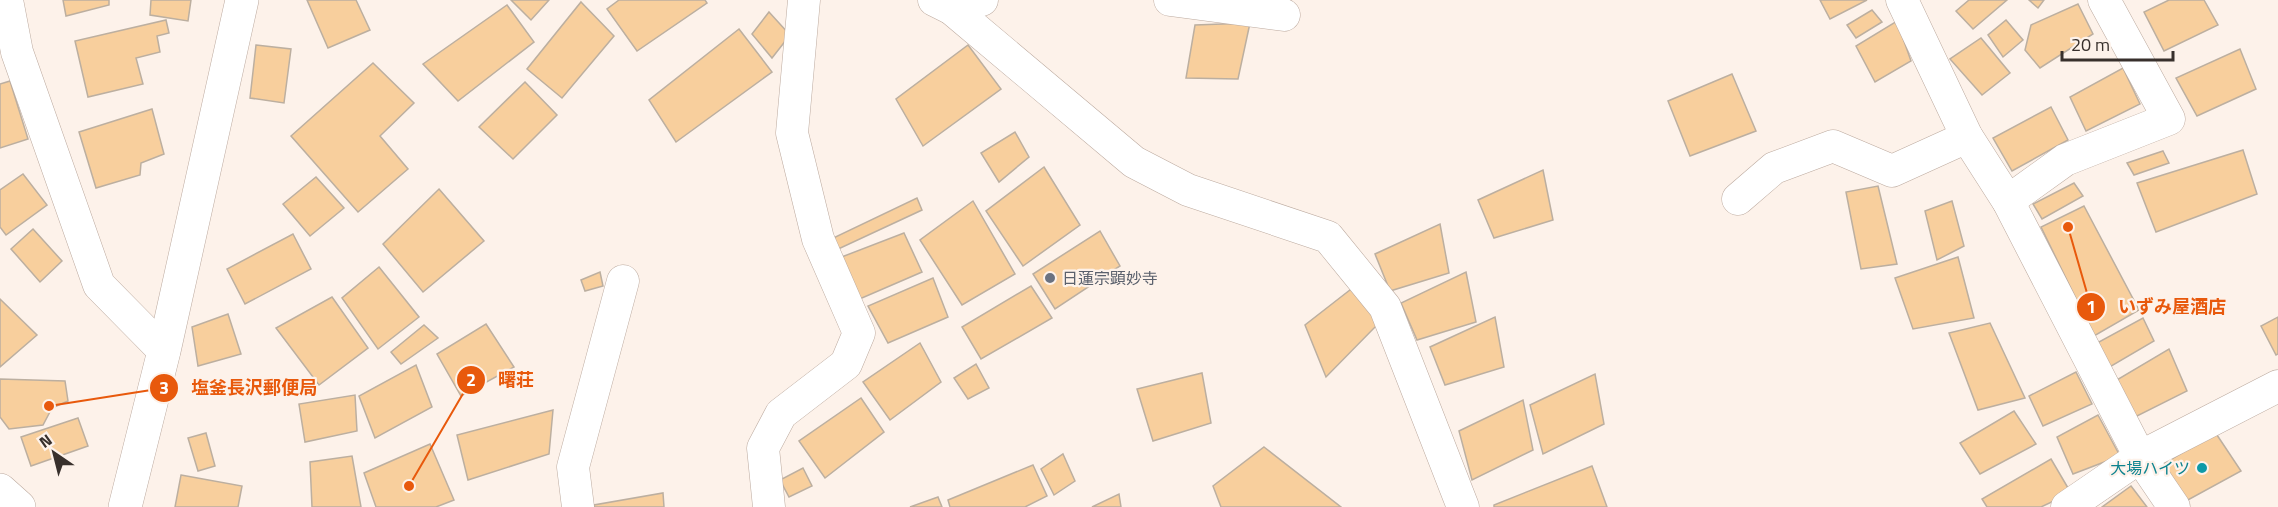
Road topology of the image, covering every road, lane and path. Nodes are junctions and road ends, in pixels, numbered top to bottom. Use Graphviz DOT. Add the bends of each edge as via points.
graph roads {
  1 [pos="7,0"];
  2 [pos="242,0"];
  3 [pos="804,0"];
  4 [pos="982,0"];
  5 [pos="1170,0"];
  6 [pos="1902,0"];
  7 [pos="2104,0"];
  8 [pos="943,5"];
  9 [pos="1266,9"];
  10 [pos="8,53"];
  11 [pos="1967,137"];
  12 [pos="1738,199"];
  13 [pos="2008,201"];
  14 [pos="623,281"];
  15 [pos="164,351"];
  16 [pos="2278,386"];
  17 [pos="2140,457"];
  18 [pos="0,490"];
  19 [pos="19,507"];
  20 [pos="125,507"];
  21 [pos="578,507"];
  22 [pos="769,507"];
  23 [pos="1463,507"];
  24 [pos="2067,507"];
  25 [pos="2174,507"];
  1 -- 10 [label="street"];
  2 -- 15 [label="street"];
  3 -- 22 [label="street" via="792,133 818,239 859,333 846,364 781,414 763,448"];
  4 -- 8 [label="street"];
  5 -- 9 [label="street"];
  6 -- 11 [label="street"];
  7 -- 13 [label="street" via="2169,119 2065,160"];
  8 -- 23 [label="street" via="1134,162 1188,190 1328,237 1385,307"];
  10 -- 15 [label="street" via="99,285"];
  11 -- 12 [label="street" via="1892,171 1833,146 1774,168"];
  11 -- 13 [label="street"];
  13 -- 17 [label="street"];
  14 -- 21 [label="street" via="573,467"];
  15 -- 20 [label="street"];
  16 -- 17 [label="street"];
  17 -- 24 [label="street"];
  17 -- 25 [label="street"];
  18 -- 19 [label="street"];
}
